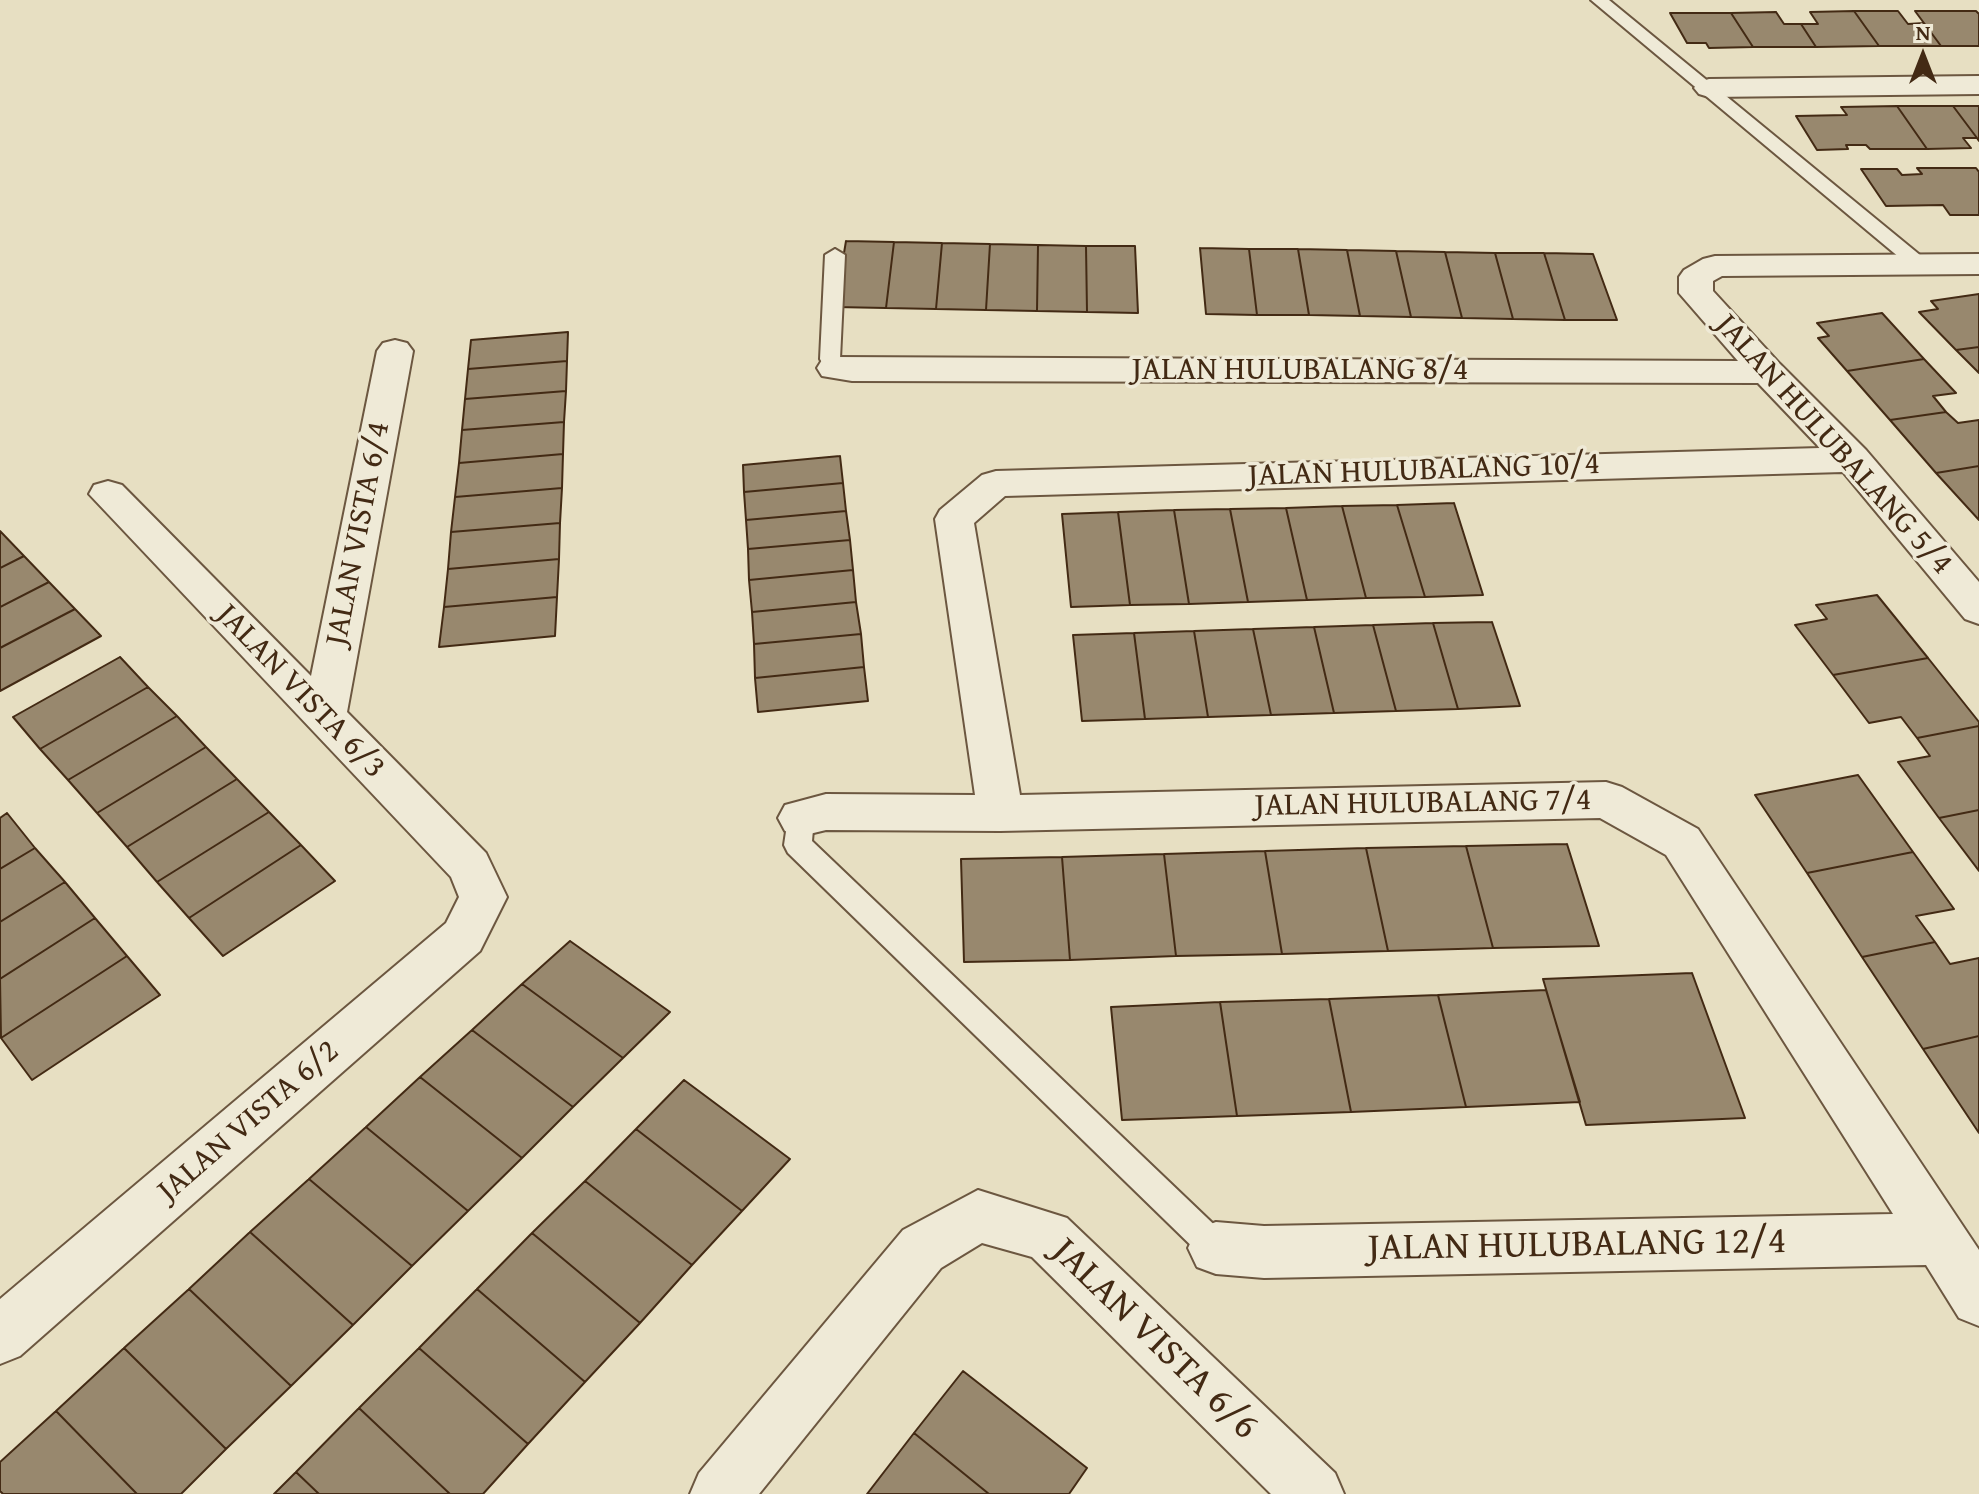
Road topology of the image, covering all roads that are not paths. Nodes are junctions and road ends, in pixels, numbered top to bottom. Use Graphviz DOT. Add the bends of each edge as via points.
graph roads {
  1 [pos="1599,0"];
  2 [pos="1979,85"];
  3 [pos="1709,88"];
  4 [pos="835,255"];
  5 [pos="1919,264"];
  6 [pos="1979,264"];
  7 [pos="395,351"];
  8 [pos="835,368"];
  9 [pos="1767,372"];
  10 [pos="1853,459"];
  11 [pos="108,494"];
  12 [pos="1979,609"];
  13 [pos="324,717"];
  14 [pos="1000,813"];
  15 [pos="801,818"];
  16 [pos="483,897"];
  17 [pos="1937,1239"];
  18 [pos="1216,1248"];
  19 [pos="1979,1299"];
  20 [pos="0,1336"];
  21 [pos="720,1494"];
  22 [pos="1314,1494"];
  1 -- 3 [label="lane"];
  2 -- 3 [label="street"];
  3 -- 5 [label="lane"];
  4 -- 8 [label="lane" via="830,359"];
  5 -- 6 [label="street"];
  5 -- 9 [label="street, JALAN HULUBALANG 5/4" via="1715,266 1696,277 1696,293"];
  7 -- 13 [label="street, JALAN VISTA 6/4"];
  8 -- 9 [label="street, JALAN HULUBALANG 8/4"];
  9 -- 10 [label="street, JALAN HULUBALANG 5/4"];
  10 -- 12 [label="street, JALAN HULUBALANG 5/4"];
  10 -- 14 [label="street, JALAN HULUBALANG 10/4" via="996,484 954,519"];
  11 -- 13 [label="street, JALAN VISTA 6/3"];
  13 -- 16 [label="street, JALAN VISTA 6/3" via="470,866"];
  14 -- 15 [label="street, JALAN HULUBALANG 7/4" via="826,812"];
  14 -- 17 [label="street, JALAN HULUBALANG 7/4" via="1606,800 1682,842"];
  15 -- 18 [label="lane" via="798,845"];
  16 -- 20 [label="street, JALAN VISTA 6/2" via="463,937"];
  17 -- 18 [label="street, JALAN HULUBALANG 12/4" via="1280,1252"];
  17 -- 19 [label="street, JALAN HULUBALANG 7/4"];
  21 -- 22 [label="street, JALAN VISTA 6/6" via="922,1249 978,1216 1048,1236"];
}
